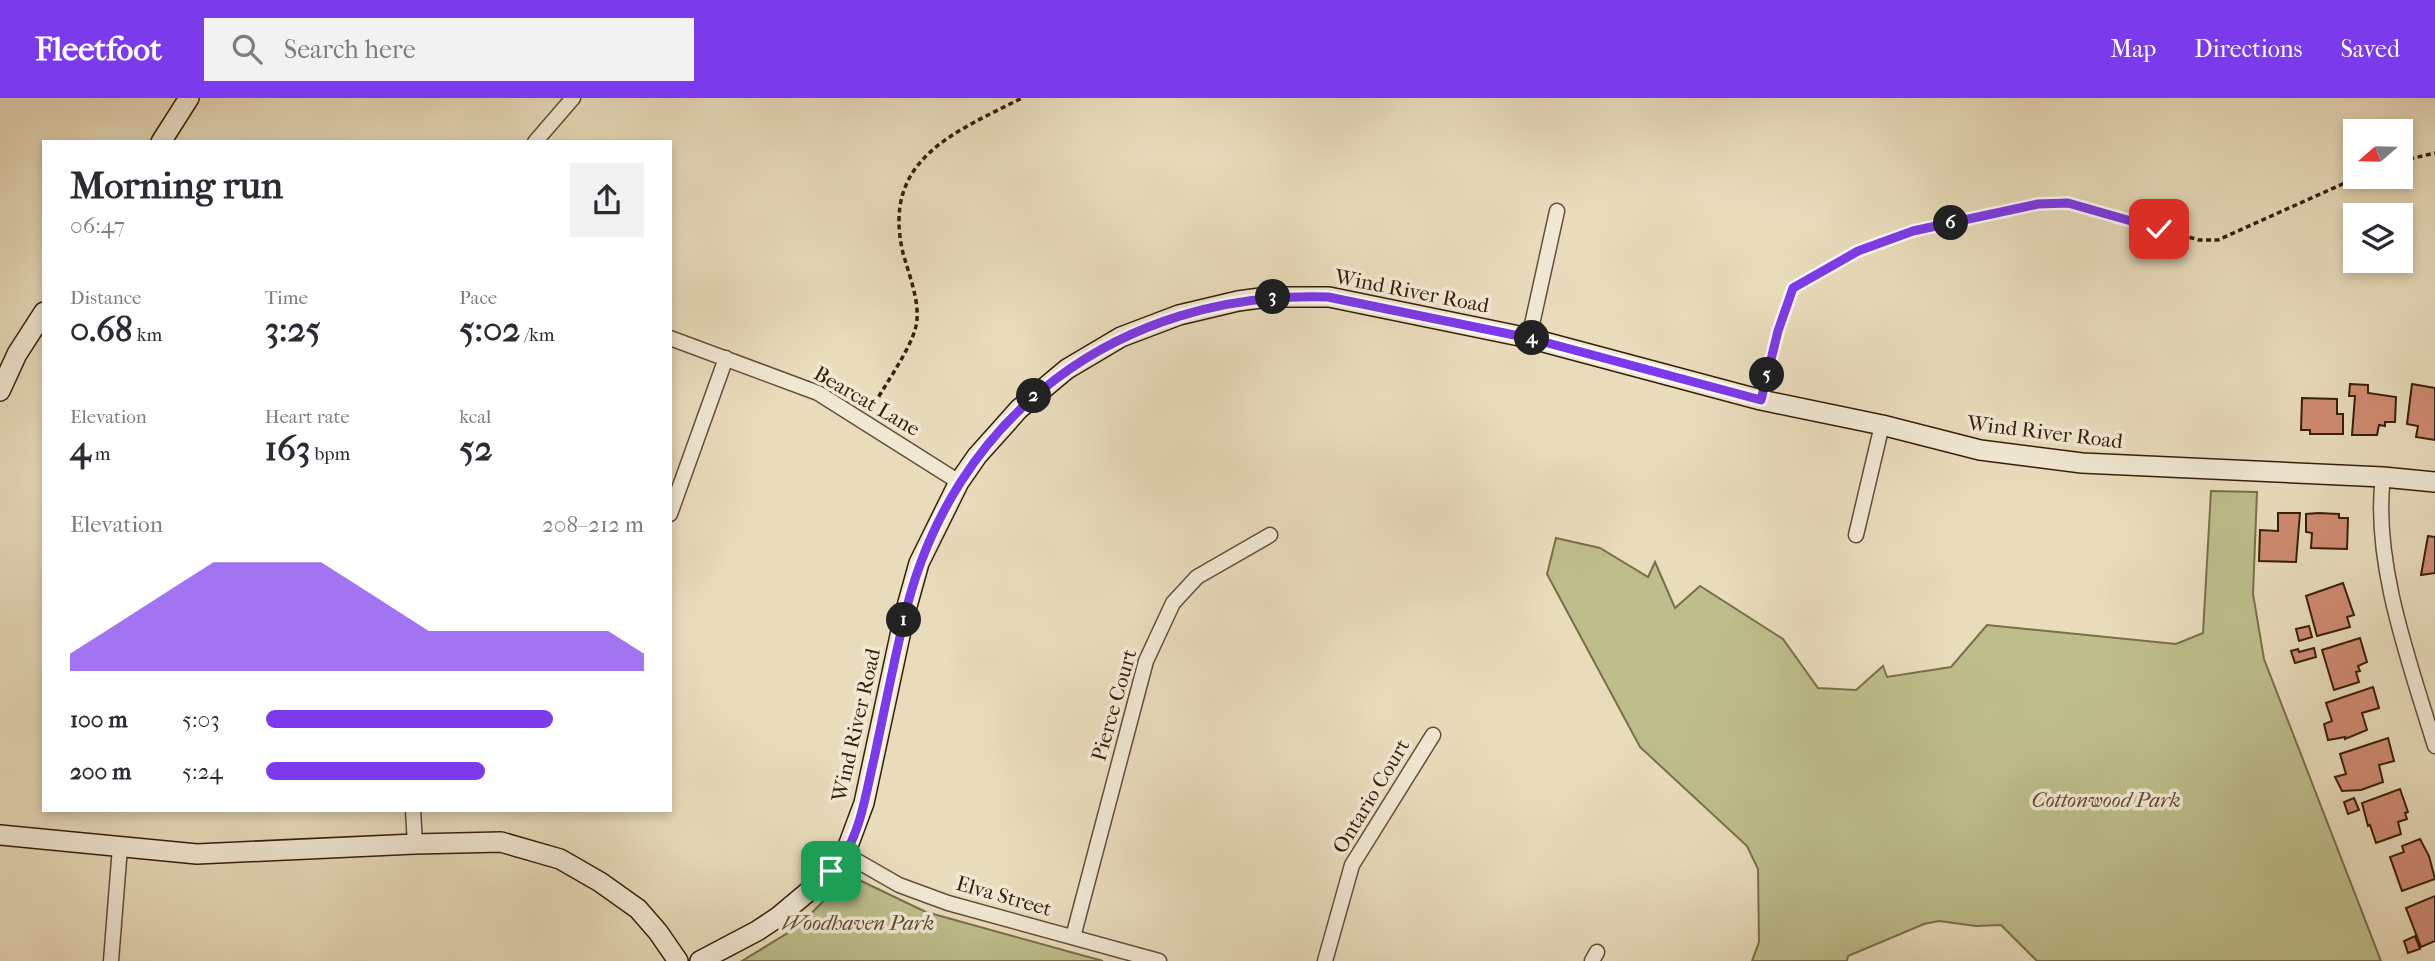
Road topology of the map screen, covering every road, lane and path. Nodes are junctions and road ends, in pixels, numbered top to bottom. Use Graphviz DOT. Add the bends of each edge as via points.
graph roads {
  1 [pos="190,98"];
  2 [pos="573,98"];
  3 [pos="1022,98"];
  4 [pos="162,140"];
  5 [pos="537,140"];
  6 [pos="2435,153"];
  7 [pos="2413,158"];
  8 [pos="2343,184"];
  9 [pos="1556,211"];
  10 [pos="42,315"];
  11 [pos="1529,338"];
  12 [pos="672,339"];
  13 [pos="726,358"];
  14 [pos="0,391"];
  15 [pos="1761,400"];
  16 [pos="864,422"];
  17 [pos="1882,425"];
  18 [pos="2383,477"];
  19 [pos="959,482"];
  20 [pos="2435,482"];
  21 [pos="672,508"];
  22 [pos="1270,535"];
  23 [pos="1856,535"];
  24 [pos="1433,735"];
  25 [pos="2435,746"];
  26 [pos="413,812"];
  27 [pos="0,835"];
  28 [pos="415,844"];
  29 [pos="120,847"];
  30 [pos="845,854"];
  31 [pos="1073,937"];
  32 [pos="111,961"];
  33 [pos="678,961"];
  34 [pos="700,961"];
  35 [pos="1159,961"];
  36 [pos="1325,961"];
  1 -- 4 [label="street"];
  2 -- 5 [label="street"];
  3 -- 16 [label="path" via="929,150 903,191 898,231 916,325"];
  6 -- 7 [label="path"];
  8 -- 15 [label="path" via="2218,240 2199,240 2068,203 2038,204 1913,231 1858,251 1793,288"];
  9 -- 11 [label="street"];
  10 -- 14 [label="street"];
  11 -- 15 [label="street, Wind River Road"];
  11 -- 19 [label="street, Wind River Road" via="1328,297 1268,297 1208,307 1150,325 1067,369 1004,424"];
  12 -- 13 [label="street, Bearcat Lane"];
  13 -- 16 [label="street, Bearcat Lane" via="818,393"];
  13 -- 21 [label="street"];
  15 -- 17 [label="street, Wind River Road"];
  16 -- 19 [label="street, Bearcat Lane"];
  17 -- 18 [label="street, Wind River Road" via="1979,450 2082,463"];
  17 -- 23 [label="street"];
  18 -- 20 [label="street, Wind River Road"];
  18 -- 25 [label="street" via="2379,519 2389,583"];
  19 -- 30 [label="street, Wind River Road" via="919,563 864,803"];
  22 -- 31 [label="street, Pierce Court" via="1197,577 1173,603 1146,661"];
  24 -- 36 [label="street, Ontario Court" via="1352,865"];
  26 -- 28 [label="street"];
  27 -- 29 [label="street"];
  28 -- 29 [label="street" via="197,854"];
  28 -- 33 [label="street" via="501,842 560,859 638,909"];
  29 -- 32 [label="street"];
  30 -- 31 [label="street, Elva Street" via="899,885"];
  30 -- 34 [label="street, Wind River Road" via="778,917"];
  31 -- 35 [label="street, Elva Street"];
}
